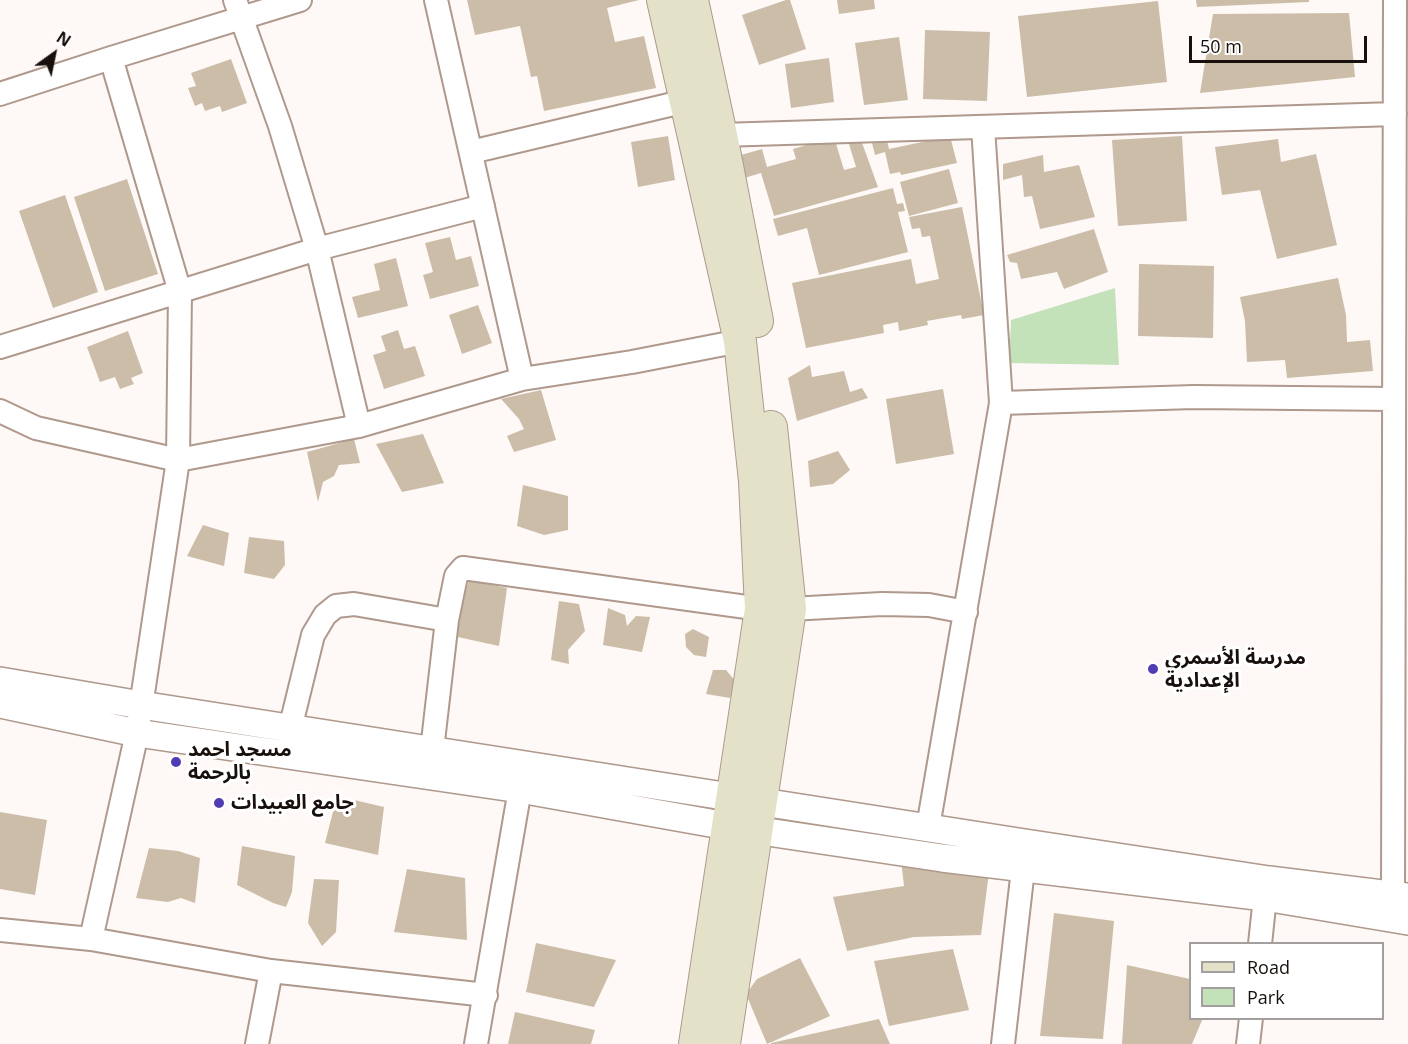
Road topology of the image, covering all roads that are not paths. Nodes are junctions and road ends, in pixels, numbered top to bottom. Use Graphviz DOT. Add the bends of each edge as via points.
graph roads {
  1 [pos="300,0"];
  2 [pos="436,0"];
  3 [pos="663,0"];
  4 [pos="692,0"];
  5 [pos="1395,0"];
  6 [pos="238,9"];
  7 [pos="111,58"];
  8 [pos="0,94"];
  9 [pos="686,102"];
  10 [pos="1395,114"];
  11 [pos="983,127"];
  12 [pos="721,135"];
  13 [pos="471,152"];
  14 [pos="483,206"];
  15 [pos="317,249"];
  16 [pos="180,292"];
  17 [pos="740,341"];
  18 [pos="0,347"];
  19 [pos="522,379"];
  20 [pos="1394,399"];
  21 [pos="1001,403"];
  22 [pos="0,411"];
  23 [pos="359,426"];
  24 [pos="178,460"];
  25 [pos="776,609"];
  26 [pos="966,612"];
  27 [pos="447,620"];
  28 [pos="0,681"];
  29 [pos="0,704"];
  30 [pos="141,705"];
  31 [pos="290,729"];
  32 [pos="137,733"];
  33 [pos="432,750"];
  34 [pos="520,789"];
  35 [pos="744,813"];
  36 [pos="928,827"];
  37 [pos="1023,869"];
  38 [pos="1400,896"];
  39 [pos="1265,897"];
  40 [pos="1408,921"];
  41 [pos="0,930"];
  42 [pos="92,939"];
  43 [pos="1260,942"];
  44 [pos="271,971"];
  45 [pos="486,995"];
  46 [pos="1251,1020"];
  47 [pos="257,1044"];
  48 [pos="476,1044"];
  49 [pos="695,1044"];
  50 [pos="724,1044"];
  51 [pos="1003,1044"];
  52 [pos="1248,1044"];
  1 -- 6 [label="street"];
  2 -- 13 [label="street"];
  3 -- 9 [label="main road"];
  4 -- 12 [label="main road"];
  5 -- 10 [label="street"];
  6 -- 7 [label="street"];
  6 -- 15 [label="street" via="280,126"];
  7 -- 8 [label="street"];
  7 -- 16 [label="street"];
  9 -- 13 [label="street"];
  9 -- 17 [label="main road"];
  10 -- 11 [label="street"];
  10 -- 20 [label="street"];
  11 -- 12 [label="street"];
  11 -- 21 [label="street"];
  12 -- 25 [label="main road" via="763,354"];
  13 -- 14 [label="street"];
  14 -- 15 [label="street"];
  14 -- 19 [label="street"];
  15 -- 16 [label="street"];
  15 -- 23 [label="street"];
  16 -- 18 [label="street"];
  16 -- 24 [label="street"];
  17 -- 19 [label="street"];
  17 -- 25 [label="main road" via="755,481"];
  19 -- 23 [label="street"];
  20 -- 21 [label="street" via="1194,397"];
  20 -- 38 [label="street"];
  21 -- 26 [label="street"];
  22 -- 24 [label="street" via="36,428"];
  23 -- 24 [label="street"];
  24 -- 30 [label="street"];
  25 -- 26 [label="street" via="894,604"];
  25 -- 27 [label="street" via="463,568 456,576"];
  25 -- 35 [label="main road"];
  26 -- 36 [label="street"];
  27 -- 31 [label="street" via="354,604 336,606 325,615 313,635"];
  27 -- 33 [label="street"];
  28 -- 30 [label="street"];
  29 -- 32 [label="street"];
  30 -- 31 [label="street"];
  30 -- 32 [label="street"];
  31 -- 33 [label="street"];
  32 -- 34 [label="street"];
  32 -- 42 [label="street"];
  33 -- 35 [label="street"];
  34 -- 35 [label="street"];
  34 -- 45 [label="street"];
  35 -- 36 [label="street"];
  35 -- 37 [label="street"];
  35 -- 49 [label="main road"];
  35 -- 50 [label="main road"];
  36 -- 38 [label="street" via="1269,880"];
  37 -- 39 [label="street"];
  37 -- 51 [label="street"];
  39 -- 40 [label="street"];
  39 -- 43 [label="street"];
  41 -- 42 [label="street"];
  42 -- 44 [label="street"];
  44 -- 45 [label="street"];
  44 -- 47 [label="street"];
  45 -- 48 [label="street"];
  46 -- 52 [label="street"];
}
